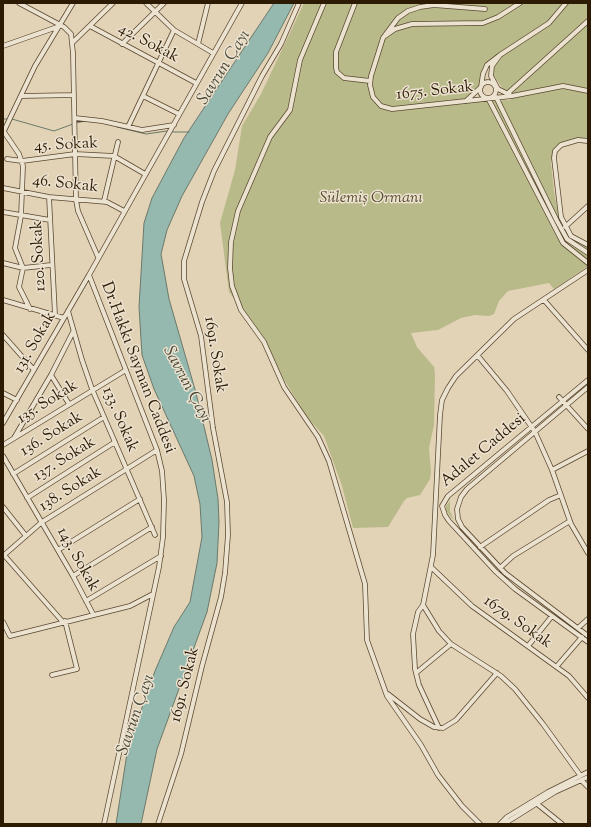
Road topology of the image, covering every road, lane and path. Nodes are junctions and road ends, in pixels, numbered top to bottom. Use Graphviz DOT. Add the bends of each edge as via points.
graph roads {
  1 [pos="20,3"];
  2 [pos="73,3"];
  3 [pos="113,3"];
  4 [pos="146,3"];
  5 [pos="164,3"];
  6 [pos="208,3"];
  7 [pos="242,3"];
  8 [pos="299,3"];
  9 [pos="324,3"];
  10 [pos="355,3"];
  11 [pos="520,3"];
  12 [pos="566,3"];
  13 [pos="485,9"];
  14 [pos="155,13"];
  15 [pos="588,21"];
  16 [pos="60,26"];
  17 [pos="90,26"];
  18 [pos="174,30"];
  19 [pos="383,38"];
  20 [pos="72,43"];
  21 [pos="122,44"];
  22 [pos="198,44"];
  23 [pos="3,46"];
  24 [pos="213,53"];
  25 [pos="500,54"];
  26 [pos="158,64"];
  27 [pos="370,81"];
  28 [pos="196,83"];
  29 [pos="495,86"];
  30 [pos="481,88"];
  31 [pos="588,91"];
  32 [pos="507,94"];
  33 [pos="74,95"];
  34 [pos="21,96"];
  35 [pos="143,96"];
  36 [pos="512,96"];
  37 [pos="496,97"];
  38 [pos="488,98"];
  39 [pos="466,101"];
  40 [pos="180,114"];
  41 [pos="74,118"];
  42 [pos="174,125"];
  43 [pos="128,127"];
  44 [pos="3,132"];
  45 [pos="588,141"];
  46 [pos="118,142"];
  47 [pos="75,154"];
  48 [pos="114,156"];
  49 [pos="7,159"];
  50 [pos="22,161"];
  51 [pos="145,174"];
  52 [pos="3,188"];
  53 [pos="22,193"];
  54 [pos="49,197"];
  55 [pos="76,200"];
  56 [pos="104,201"];
  57 [pos="588,206"];
  58 [pos="124,211"];
  59 [pos="3,212"];
  60 [pos="21,216"];
  61 [pos="50,220"];
  62 [pos="565,227"];
  63 [pos="588,246"];
  64 [pos="588,253"];
  65 [pos="98,257"];
  66 [pos="3,263"];
  67 [pos="588,263"];
  68 [pos="51,265"];
  69 [pos="23,268"];
  70 [pos="588,270"];
  71 [pos="89,275"];
  72 [pos="546,299"];
  73 [pos="3,300"];
  74 [pos="30,309"];
  75 [pos="68,311"];
  76 [pos="55,315"];
  77 [pos="64,318"];
  78 [pos="74,331"];
  79 [pos="3,334"];
  80 [pos="588,350"];
  81 [pos="478,356"];
  82 [pos="34,370"];
  83 [pos="126,370"];
  84 [pos="51,375"];
  85 [pos="588,380"];
  86 [pos="588,387"];
  87 [pos="92,389"];
  88 [pos="3,393"];
  89 [pos="559,397"];
  90 [pos="17,400"];
  91 [pos="563,401"];
  92 [pos="69,404"];
  93 [pos="566,406"];
  94 [pos="104,417"];
  95 [pos="3,423"];
  96 [pos="532,427"];
  97 [pos="588,429"];
  98 [pos="535,432"];
  99 [pos="14,438"];
  100 [pos="115,442"];
  101 [pos="3,445"];
  102 [pos="157,450"];
  103 [pos="588,451"];
  104 [pos="3,456"];
  105 [pos="127,469"];
  106 [pos="552,470"];
  107 [pos="13,474"];
  108 [pos="561,494"];
  109 [pos="27,498"];
  110 [pos="140,499"];
  111 [pos="3,506"];
  112 [pos="570,521"];
  113 [pos="42,522"];
  114 [pos="152,527"];
  115 [pos="155,535"];
  116 [pos="26,536"];
  117 [pos="480,547"];
  118 [pos="58,550"];
  119 [pos="588,553"];
  120 [pos="3,555"];
  121 [pos="161,556"];
  122 [pos="431,567"];
  123 [pos="500,568"];
  124 [pos="73,576"];
  125 [pos="153,594"];
  126 [pos="86,601"];
  127 [pos="423,605"];
  128 [pos="93,614"];
  129 [pos="552,616"];
  130 [pos="588,619"];
  131 [pos="64,621"];
  132 [pos="3,622"];
  133 [pos="578,628"];
  134 [pos="588,636"];
  135 [pos="582,638"];
  136 [pos="588,642"];
  137 [pos="451,644"];
  138 [pos="528,646"];
  139 [pos="557,666"];
  140 [pos="416,673"];
  141 [pos="497,673"];
  142 [pos="52,675"];
  143 [pos="385,692"];
  144 [pos="588,698"];
  145 [pos="439,728"];
  146 [pos="588,772"];
  147 [pos="588,777"];
  148 [pos="580,778"];
  149 [pos="588,786"];
  150 [pos="536,803"];
  151 [pos="501,823"];
  152 [pos="104,824"];
  153 [pos="158,824"];
  154 [pos="480,824"];
  155 [pos="562,824"];
  1 -- 16 [label="street"];
  2 -- 16 [label="street"];
  3 -- 17 [label="street"];
  4 -- 14 [label="street"];
  5 -- 14 [label="street"];
  6 -- 22 [label="street"];
  7 -- 24 [label="street, Dr.Hakkı Sayman Caddesi"];
  8 -- 153 [label="street, 1691. Sokak" via="281,44 214,171 184,261 184,280 202,336 213,428 226,491 227,555 221,597 184,741"];
  9 -- 143 [label="street" via="300,60 290,110 270,137 238,211 231,242 231,278 234,295 241,310 260,336 284,387 318,437 329,461 365,584 367,640"];
  10 -- 27 [label="street" via="337,48 336,68 344,78"];
  11 -- 19 [label="street" via="498,17 482,23 412,24 395,29"];
  12 -- 25 [label="street" via="549,23"];
  13 -- 19 [label="street" via="442,5 420,7 398,18"];
  14 -- 18 [label="street"];
  14 -- 21 [label="street"];
  15 -- 32 [label="street"];
  16 -- 20 [label="street" via="69,30"];
  16 -- 23 [label="street"];
  16 -- 34 [label="street" via="46,45"];
  17 -- 20 [label="street"];
  17 -- 21 [label="street, 42. Sokak"];
  18 -- 22 [label="street"];
  18 -- 26 [label="street"];
  19 -- 27 [label="street"];
  20 -- 33 [label="street"];
  21 -- 26 [label="street, 42. Sokak"];
  22 -- 24 [label="street"];
  24 -- 28 [label="street, Dr.Hakkı Sayman Caddesi"];
  25 -- 29 [label="street" via="490,73"];
  25 -- 30 [label="street" via="487,65"];
  26 -- 28 [label="street, 42. Sokak"];
  26 -- 35 [label="street"];
  27 -- 39 [label="street, 1675. Sokak" via="373,97 378,104 387,108 413,108"];
  28 -- 40 [label="street, Dr.Hakkı Sayman Caddesi"];
  29 -- 30 [label="street" via="487,82"];
  29 -- 32 [label="street"];
  29 -- 38 [label="street" via="494,95"];
  30 -- 38 [label="street" via="482,94"];
  30 -- 39 [label="street"];
  31 -- 36 [label="street, 1675. Sokak" via="564,86"];
  32 -- 36 [label="street"];
  33 -- 34 [label="street"];
  33 -- 41 [label="street"];
  34 -- 44 [label="street"];
  35 -- 40 [label="street"];
  35 -- 43 [label="street"];
  36 -- 37 [label="street, 1675. Sokak"];
  37 -- 38 [label="street, 1675. Sokak"];
  37 -- 64 [label="street" via="567,239"];
  38 -- 39 [label="street, 1675. Sokak"];
  38 -- 67 [label="street" via="563,243"];
  40 -- 42 [label="street, Dr.Hakkı Sayman Caddesi"];
  41 -- 43 [label="street"];
  41 -- 47 [label="street"];
  42 -- 43 [label="street" via="150,130"];
  42 -- 51 [label="street, Dr.Hakkı Sayman Caddesi"];
  44 -- 50 [label="street"];
  45 -- 62 [label="street" via="578,140 561,145 554,154 559,209"];
  46 -- 48 [label="street"];
  47 -- 48 [label="street, 45. Sokak"];
  47 -- 50 [label="street, 45. Sokak"];
  47 -- 55 [label="street"];
  48 -- 51 [label="street, 45. Sokak"];
  48 -- 56 [label="street"];
  49 -- 50 [label="street, 45. Sokak"];
  50 -- 53 [label="street"];
  51 -- 58 [label="street, Dr.Hakkı Sayman Caddesi"];
  52 -- 53 [label="street, 46. Sokak"];
  53 -- 54 [label="street, 46. Sokak"];
  53 -- 60 [label="street"];
  54 -- 55 [label="street, 46. Sokak"];
  54 -- 61 [label="street, 120. Sokak"];
  55 -- 56 [label="street, 46. Sokak"];
  55 -- 65 [label="street" via="78,211"];
  56 -- 58 [label="street, 46. Sokak"];
  57 -- 62 [label="street"];
  58 -- 65 [label="street, Dr.Hakkı Sayman Caddesi"];
  59 -- 60 [label="street"];
  60 -- 61 [label="street"];
  60 -- 69 [label="street" via="15,248"];
  61 -- 68 [label="street, 120. Sokak"];
  62 -- 63 [label="street" via="572,238"];
  65 -- 71 [label="street, Dr.Hakkı Sayman Caddesi"];
  66 -- 69 [label="street"];
  68 -- 69 [label="street"];
  68 -- 76 [label="street, 120. Sokak"];
  69 -- 74 [label="street" via="19,287"];
  70 -- 72 [label="street"];
  71 -- 75 [label="street, 131. Sokak"];
  71 -- 83 [label="street, Dr.Hakkı Sayman Caddesi"];
  72 -- 80 [label="street"];
  72 -- 81 [label="street" via="514,319"];
  73 -- 74 [label="street"];
  74 -- 76 [label="street"];
  75 -- 77 [label="street, 131. Sokak"];
  75 -- 78 [label="street, 133. Sokak"];
  76 -- 77 [label="street"];
  77 -- 82 [label="street, 131. Sokak"];
  78 -- 84 [label="street"];
  78 -- 87 [label="street, 133. Sokak"];
  79 -- 82 [label="street"];
  81 -- 96 [label="street"];
  81 -- 122 [label="street" via="452,381 441,406"];
  82 -- 90 [label="street, 131. Sokak"];
  83 -- 87 [label="street, 135. Sokak"];
  83 -- 102 [label="street, Dr.Hakkı Sayman Caddesi"];
  84 -- 92 [label="street"];
  84 -- 99 [label="street"];
  85 -- 91 [label="street, Adalet Caddesi"];
  86 -- 93 [label="street"];
  87 -- 92 [label="street, 135. Sokak"];
  87 -- 94 [label="street, 133. Sokak"];
  88 -- 90 [label="street"];
  89 -- 91 [label="street"];
  90 -- 95 [label="street, 131. Sokak"];
  91 -- 93 [label="street"];
  91 -- 96 [label="street, Adalet Caddesi"];
  92 -- 99 [label="street, 135. Sokak"];
  93 -- 97 [label="street"];
  93 -- 98 [label="street"];
  94 -- 100 [label="street, 133. Sokak"];
  94 -- 107 [label="street, 136. Sokak"];
  96 -- 98 [label="street"];
  96 -- 129 [label="street, Adalet Caddesi" via="448,496 442,506 445,515 495,571"];
  98 -- 106 [label="street"];
  98 -- 117 [label="street" via="471,486 459,501 457,514 460,523"];
  99 -- 101 [label="street, 135. Sokak"];
  100 -- 105 [label="street, 133. Sokak"];
  100 -- 109 [label="street, 137. Sokak"];
  102 -- 105 [label="street, 138. Sokak"];
  102 -- 121 [label="street, Dr.Hakkı Sayman Caddesi" via="162,471 164,500"];
  103 -- 106 [label="street"];
  104 -- 107 [label="street, 143. Sokak"];
  105 -- 110 [label="street, 133. Sokak"];
  105 -- 113 [label="street, 138. Sokak"];
  106 -- 108 [label="street"];
  107 -- 109 [label="street, 143. Sokak"];
  108 -- 112 [label="street"];
  108 -- 117 [label="street"];
  109 -- 113 [label="street, 143. Sokak"];
  110 -- 114 [label="street, 133. Sokak"];
  110 -- 118 [label="street"];
  111 -- 116 [label="street"];
  112 -- 119 [label="street"];
  112 -- 123 [label="street" via="513,556"];
  113 -- 116 [label="street, 138. Sokak"];
  113 -- 118 [label="street, 143. Sokak"];
  114 -- 115 [label="street, 133. Sokak"];
  114 -- 124 [label="street"];
  116 -- 120 [label="street, 138. Sokak"];
  117 -- 123 [label="street"];
  118 -- 124 [label="street, 143. Sokak"];
  120 -- 131 [label="street"];
  121 -- 125 [label="street, Dr.Hakkı Sayman Caddesi"];
  121 -- 126 [label="street"];
  122 -- 127 [label="street"];
  122 -- 138 [label="street, 1679. Sokak" via="472,606"];
  123 -- 133 [label="street"];
  124 -- 126 [label="street, 143. Sokak"];
  125 -- 128 [label="street" via="134,604"];
  125 -- 152 [label="street, Dr.Hakkı Sayman Caddesi"];
  126 -- 128 [label="street, 143. Sokak"];
  127 -- 137 [label="street" via="439,631"];
  127 -- 140 [label="street" via="418,612 413,634"];
  128 -- 131 [label="street"];
  129 -- 135 [label="street, Adalet Caddesi"];
  129 -- 138 [label="street"];
  130 -- 133 [label="street"];
  131 -- 132 [label="street" via="10,636"];
  131 -- 142 [label="street" via="77,669"];
  133 -- 134 [label="street"];
  135 -- 136 [label="street, Adalet Caddesi"];
  135 -- 139 [label="street"];
  137 -- 140 [label="street"];
  137 -- 141 [label="street"];
  138 -- 139 [label="street, 1679. Sokak"];
  139 -- 144 [label="street, 1679. Sokak" via="577,683"];
  140 -- 145 [label="street"];
  141 -- 145 [label="street" via="456,720 448,726"];
  141 -- 148 [label="street" via="529,705"];
  143 -- 145 [label="street" via="413,715"];
  143 -- 154 [label="street" via="438,775"];
  146 -- 148 [label="street"];
  147 -- 148 [label="street"];
  148 -- 149 [label="street"];
  148 -- 150 [label="street"];
  148 -- 151 [label="street" via="548,792"];
  150 -- 151 [label="street"];
  150 -- 155 [label="street"];
}
